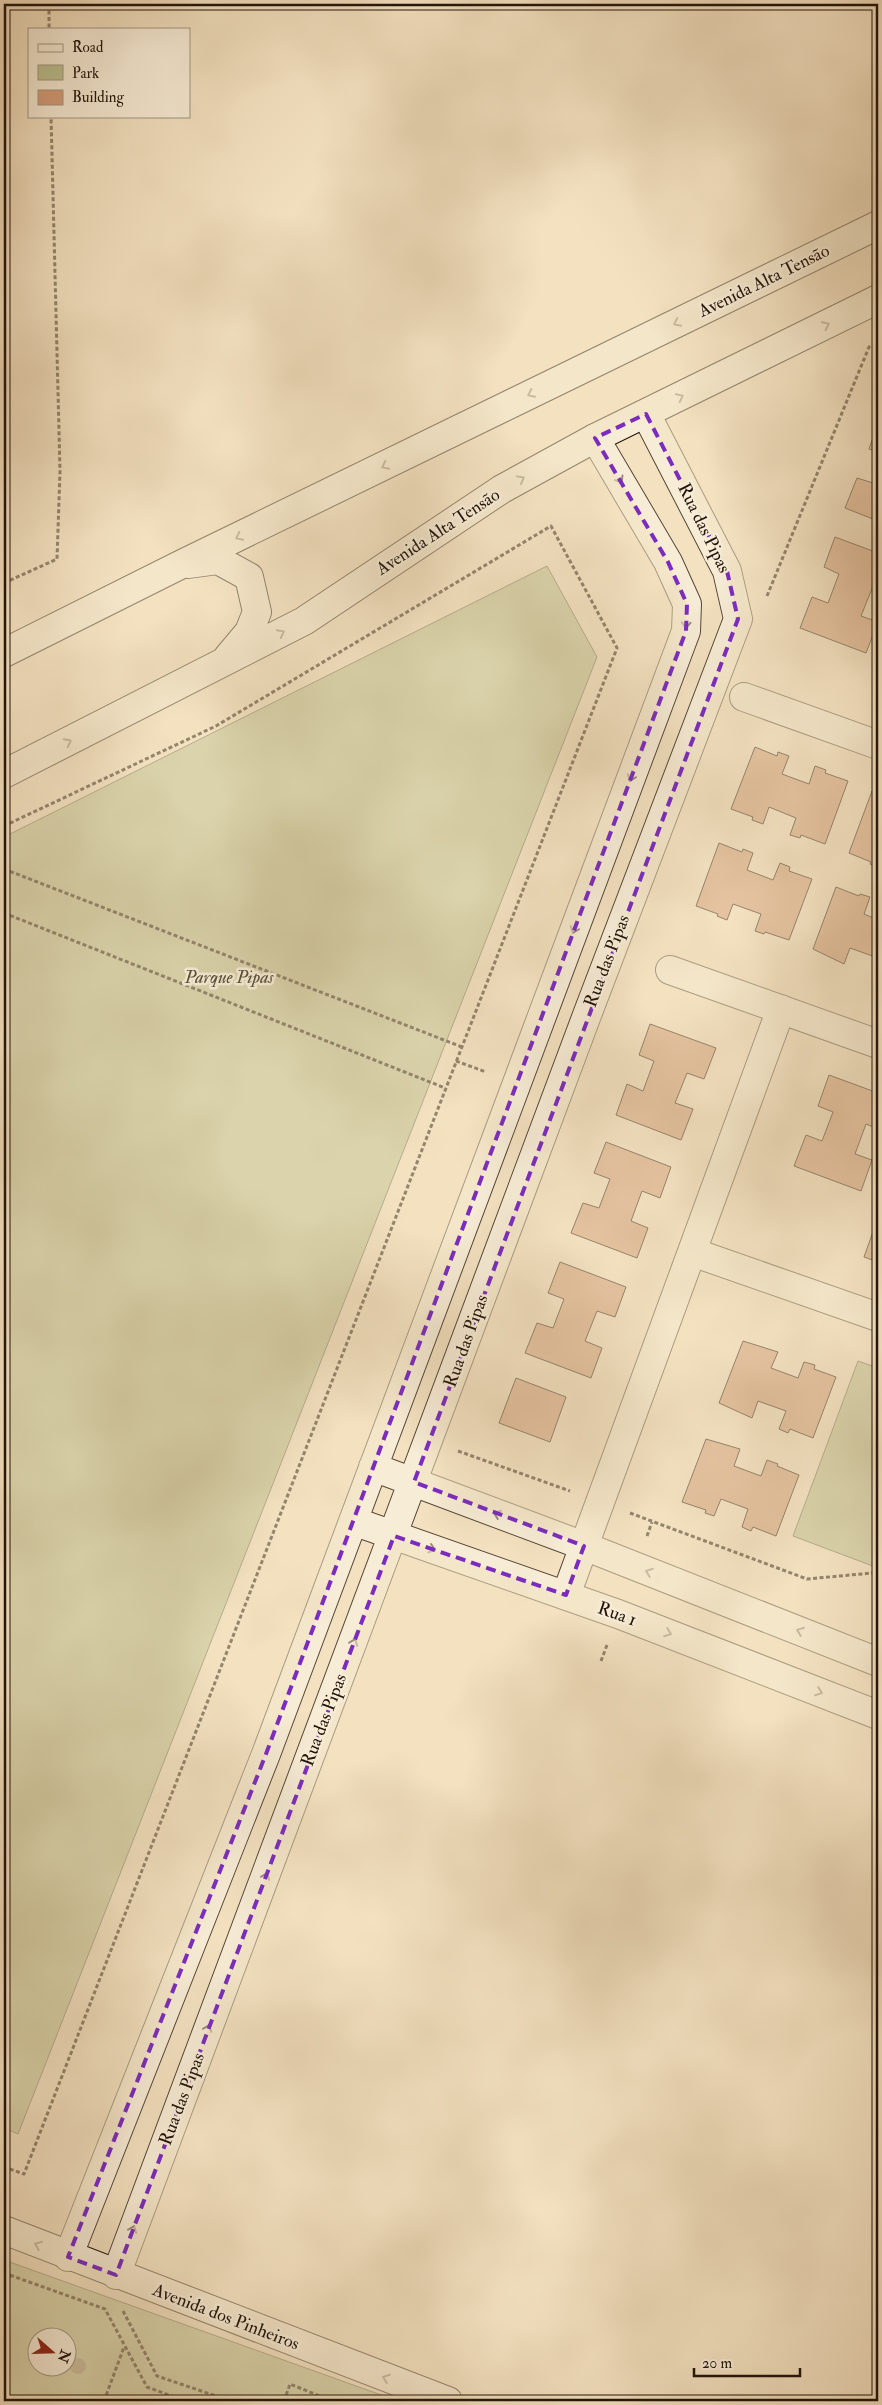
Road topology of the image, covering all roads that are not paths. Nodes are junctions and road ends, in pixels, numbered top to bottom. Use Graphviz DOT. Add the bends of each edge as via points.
graph roads {
  1 [pos="878,226"];
  2 [pos="878,299"];
  3 [pos="646,414"];
  4 [pos="595,438"];
  5 [pos="182,564"];
  6 [pos="4,653"];
  7 [pos="222,664"];
  8 [pos="744,697"];
  9 [pos="878,744"];
  10 [pos="4,774"];
  11 [pos="670,970"];
  12 [pos="781,1009"];
  13 [pos="878,1044"];
  14 [pos="692,1252"];
  15 [pos="878,1317"];
  16 [pos="373,1468"];
  17 [pos="414,1482"];
  18 [pos="353,1521"];
  19 [pos="394,1536"];
  20 [pos="584,1546"];
  21 [pos="566,1595"];
  22 [pos="878,1662"];
  23 [pos="878,1715"];
  24 [pos="4,2230"];
  25 [pos="68,2257"];
  26 [pos="116,2275"];
  27 [pos="448,2401"];
  1 -- 5 [label="street, Avenida Alta Tensão, one-way"];
  3 -- 2 [label="street, Avenida Alta Tensão, one-way"];
  3 -- 4 [label="street, Avenida Alta Tensão"];
  3 -- 17 [label="street, Rua das Pipas" via="727,571 738,619"];
  7 -- 4 [label="street, Avenida Alta Tensão, one-way" via="304,621 502,489"];
  4 -- 16 [label="street, one-way" via="668,562 687,604 686,631"];
  5 -- 6 [label="street, Avenida Alta Tensão"];
  5 -- 7 [label="street" via="218,560 249,577 257,612 249,632"];
  10 -- 7 [label="street, Avenida Alta Tensão, one-way"];
  8 -- 9 [label="street"];
  11 -- 12 [label="street"];
  12 -- 13 [label="street"];
  12 -- 14 [label="street"];
  14 -- 15 [label="street"];
  14 -- 20 [label="street"];
  16 -- 17 [label="street"];
  16 -- 18 [label="street"];
  17 -- 19 [label="street, Rua das Pipas"];
  20 -- 17 [label="street, one-way"];
  18 -- 19 [label="street, Rua 1"];
  18 -- 25 [label="street" via="266,1754"];
  19 -- 21 [label="street, Rua 1, one-way"];
  26 -- 19 [label="street, Rua das Pipas, one-way"];
  20 -- 21 [label="street"];
  22 -- 20 [label="street, one-way"];
  21 -- 23 [label="street, Rua 1, one-way"];
  25 -- 24 [label="street, Avenida dos Pinheiros, one-way"];
  25 -- 26 [label="street, Avenida dos Pinheiros"];
  27 -- 26 [label="street, Avenida dos Pinheiros, one-way"];
}
